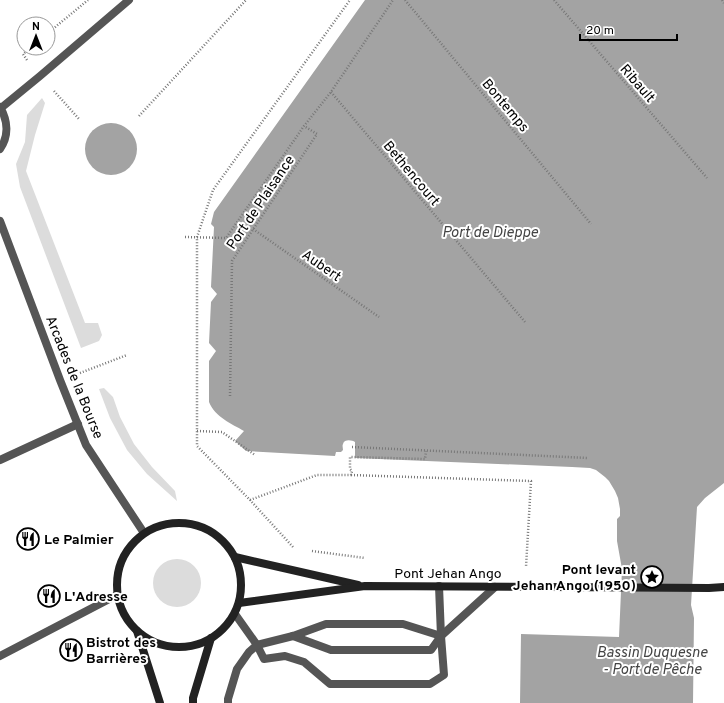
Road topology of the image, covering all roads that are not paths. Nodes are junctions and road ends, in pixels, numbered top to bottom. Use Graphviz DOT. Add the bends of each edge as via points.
graph roads {
  1 [pos="130,0"];
  2 [pos="0,108"];
  3 [pos="0,149"];
  4 [pos="0,221"];
  5 [pos="78,424"];
  6 [pos="0,460"];
  7 [pos="144,534"];
  8 [pos="235,557"];
  9 [pos="365,586"];
  10 [pos="439,586"];
  11 [pos="495,587"];
  12 [pos="724,587"];
  13 [pos="117,595"];
  14 [pos="239,603"];
  15 [pos="234,614"];
  16 [pos="137,631"];
  17 [pos="293,636"];
  18 [pos="441,636"];
  19 [pos="211,638"];
  20 [pos="257,644"];
  21 [pos="0,656"];
  22 [pos="160,703"];
  23 [pos="194,703"];
  24 [pos="228,703"];
  1 -- 2 [label="street"];
  2 -- 3 [label="street" via="6,119 7,131"];
  4 -- 5 [label="street, Arcades de la Bourse"];
  5 -- 6 [label="street"];
  5 -- 7 [label="street, Arcades de la Bourse" via="86,445"];
  7 -- 8 [label="main road" via="157,526 170,523 199,526 214,533"];
  7 -- 13 [label="main road" via="131,545 122,561 117,577"];
  8 -- 9 [label="main road, Pont Jehan Ango"];
  8 -- 14 [label="main road" via="242,588"];
  9 -- 10 [label="main road, Pont Jehan Ango"];
  9 -- 14 [label="main road, Pont Jehan Ango"];
  10 -- 11 [label="main road, Pont Jehan Ango"];
  10 -- 18 [label="street"];
  11 -- 12 [label="main road, Pont Jehan Ango"];
  11 -- 18 [label="street"];
  13 -- 16 [label="main road" via="121,609"];
  13 -- 21 [label="street"];
  14 -- 15 [label="main road"];
  15 -- 19 [label="main road" via="229,623"];
  15 -- 20 [label="street"];
  16 -- 19 [label="main road" via="154,642 173,647 193,646"];
  16 -- 22 [label="main road"];
  17 -- 18 [label="street" via="326,624 403,624"];
  17 -- 18 [label="street" via="331,650 399,651 431,650"];
  17 -- 20 [label="street"];
  18 -- 20 [label="street" via="444,675 430,684 330,684 304,662 285,656 264,659"];
  19 -- 23 [label="main road" via="193,698"];
  20 -- 24 [label="street" via="248,652 237,669"];
}
